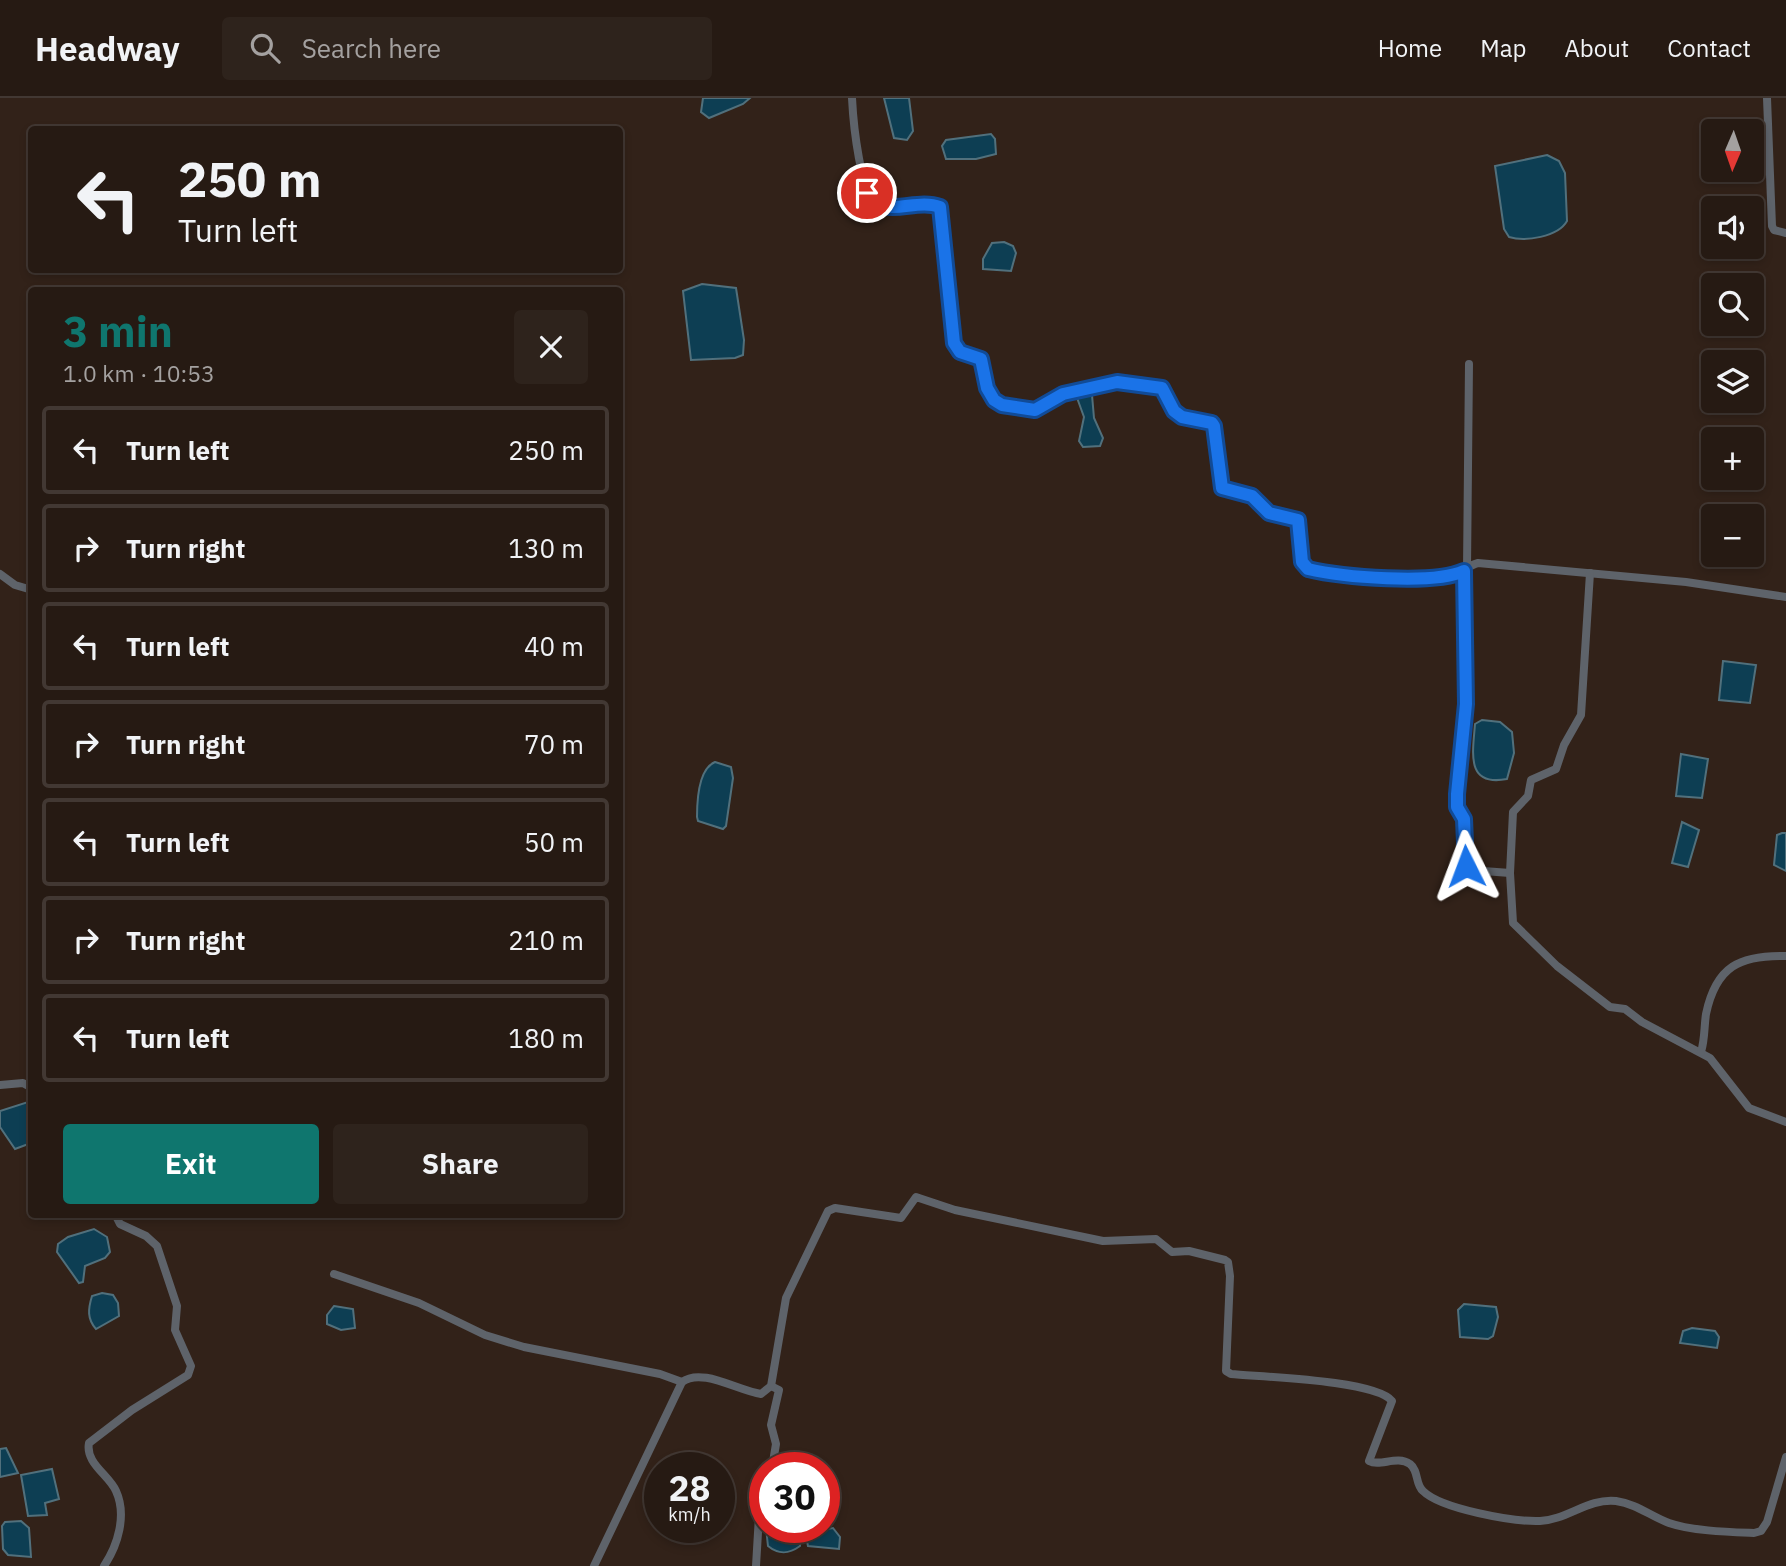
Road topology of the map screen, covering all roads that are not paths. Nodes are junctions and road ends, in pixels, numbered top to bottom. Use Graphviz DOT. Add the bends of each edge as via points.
graph roads {
  1 [pos="852,98"];
  2 [pos="1767,98"];
  3 [pos="1786,233"];
  4 [pos="1469,364"];
  5 [pos="1465,570"];
  6 [pos="1590,573"];
  7 [pos="0,574"];
  8 [pos="28,589"];
  9 [pos="1786,597"];
  10 [pos="1510,873"];
  11 [pos="1786,956"];
  12 [pos="1700,1052"];
  13 [pos="0,1085"];
  14 [pos="28,1086"];
  15 [pos="1786,1122"];
  16 [pos="117,1218"];
  17 [pos="334,1274"];
  18 [pos="682,1382"];
  19 [pos="771,1386"];
  20 [pos="775,1452"];
  21 [pos="1786,1457"];
  22 [pos="757,1543"];
  23 [pos="104,1566"];
  24 [pos="594,1566"];
  25 [pos="756,1566"];
  1 -- 5 [label="street" via="857,146 867,193 874,204 885,208 935,205 941,209 954,343 960,352 981,359 994,400 1035,410 1063,394 1117,382 1162,388 1182,417 1214,426 1222,488 1252,496 1269,513 1298,520 1302,562 1308,569 1381,578 1451,576"];
  2 -- 3 [label="street" via="1772,226"];
  4 -- 5 [label="street"];
  5 -- 6 [label="street" via="1478,563"];
  5 -- 10 [label="street" via="1466,704 1457,794 1457,807 1464,819 1464,856 1470,870"];
  6 -- 9 [label="street"];
  6 -- 10 [label="street" via="1581,715 1556,769 1531,780 1528,796 1513,811"];
  7 -- 8 [label="street"];
  10 -- 12 [label="street" via="1510,913 1527,940 1610,1007 1625,1009"];
  11 -- 12 [label="street" via="1743,961 1716,981"];
  12 -- 15 [label="street" via="1710,1058 1749,1108"];
  13 -- 14 [label="street"];
  16 -- 23 [label="street" via="156,1247 177,1306 175,1330 191,1366 188,1375 89,1443 89,1455 115,1488 120,1509 116,1544"];
  17 -- 18 [label="street" via="419,1303 524,1348"];
  18 -- 19 [label="street" via="700,1378 761,1394"];
  18 -- 24 [label="street"];
  19 -- 20 [label="street" via="779,1390 771,1425"];
  19 -- 21 [label="street" via="786,1298 823,1218 835,1208 901,1218 916,1197 955,1210 1103,1241 1156,1239 1172,1252 1189,1251 1225,1260 1230,1276 1226,1371 1337,1384 1387,1395 1392,1401 1369,1461 1409,1464 1416,1471 1420,1489 1430,1497 1493,1517 1543,1521 1592,1503 1612,1501 1637,1505 1674,1525 1754,1533 1767,1522"];
  22 -- 25 [label="street"];
}
